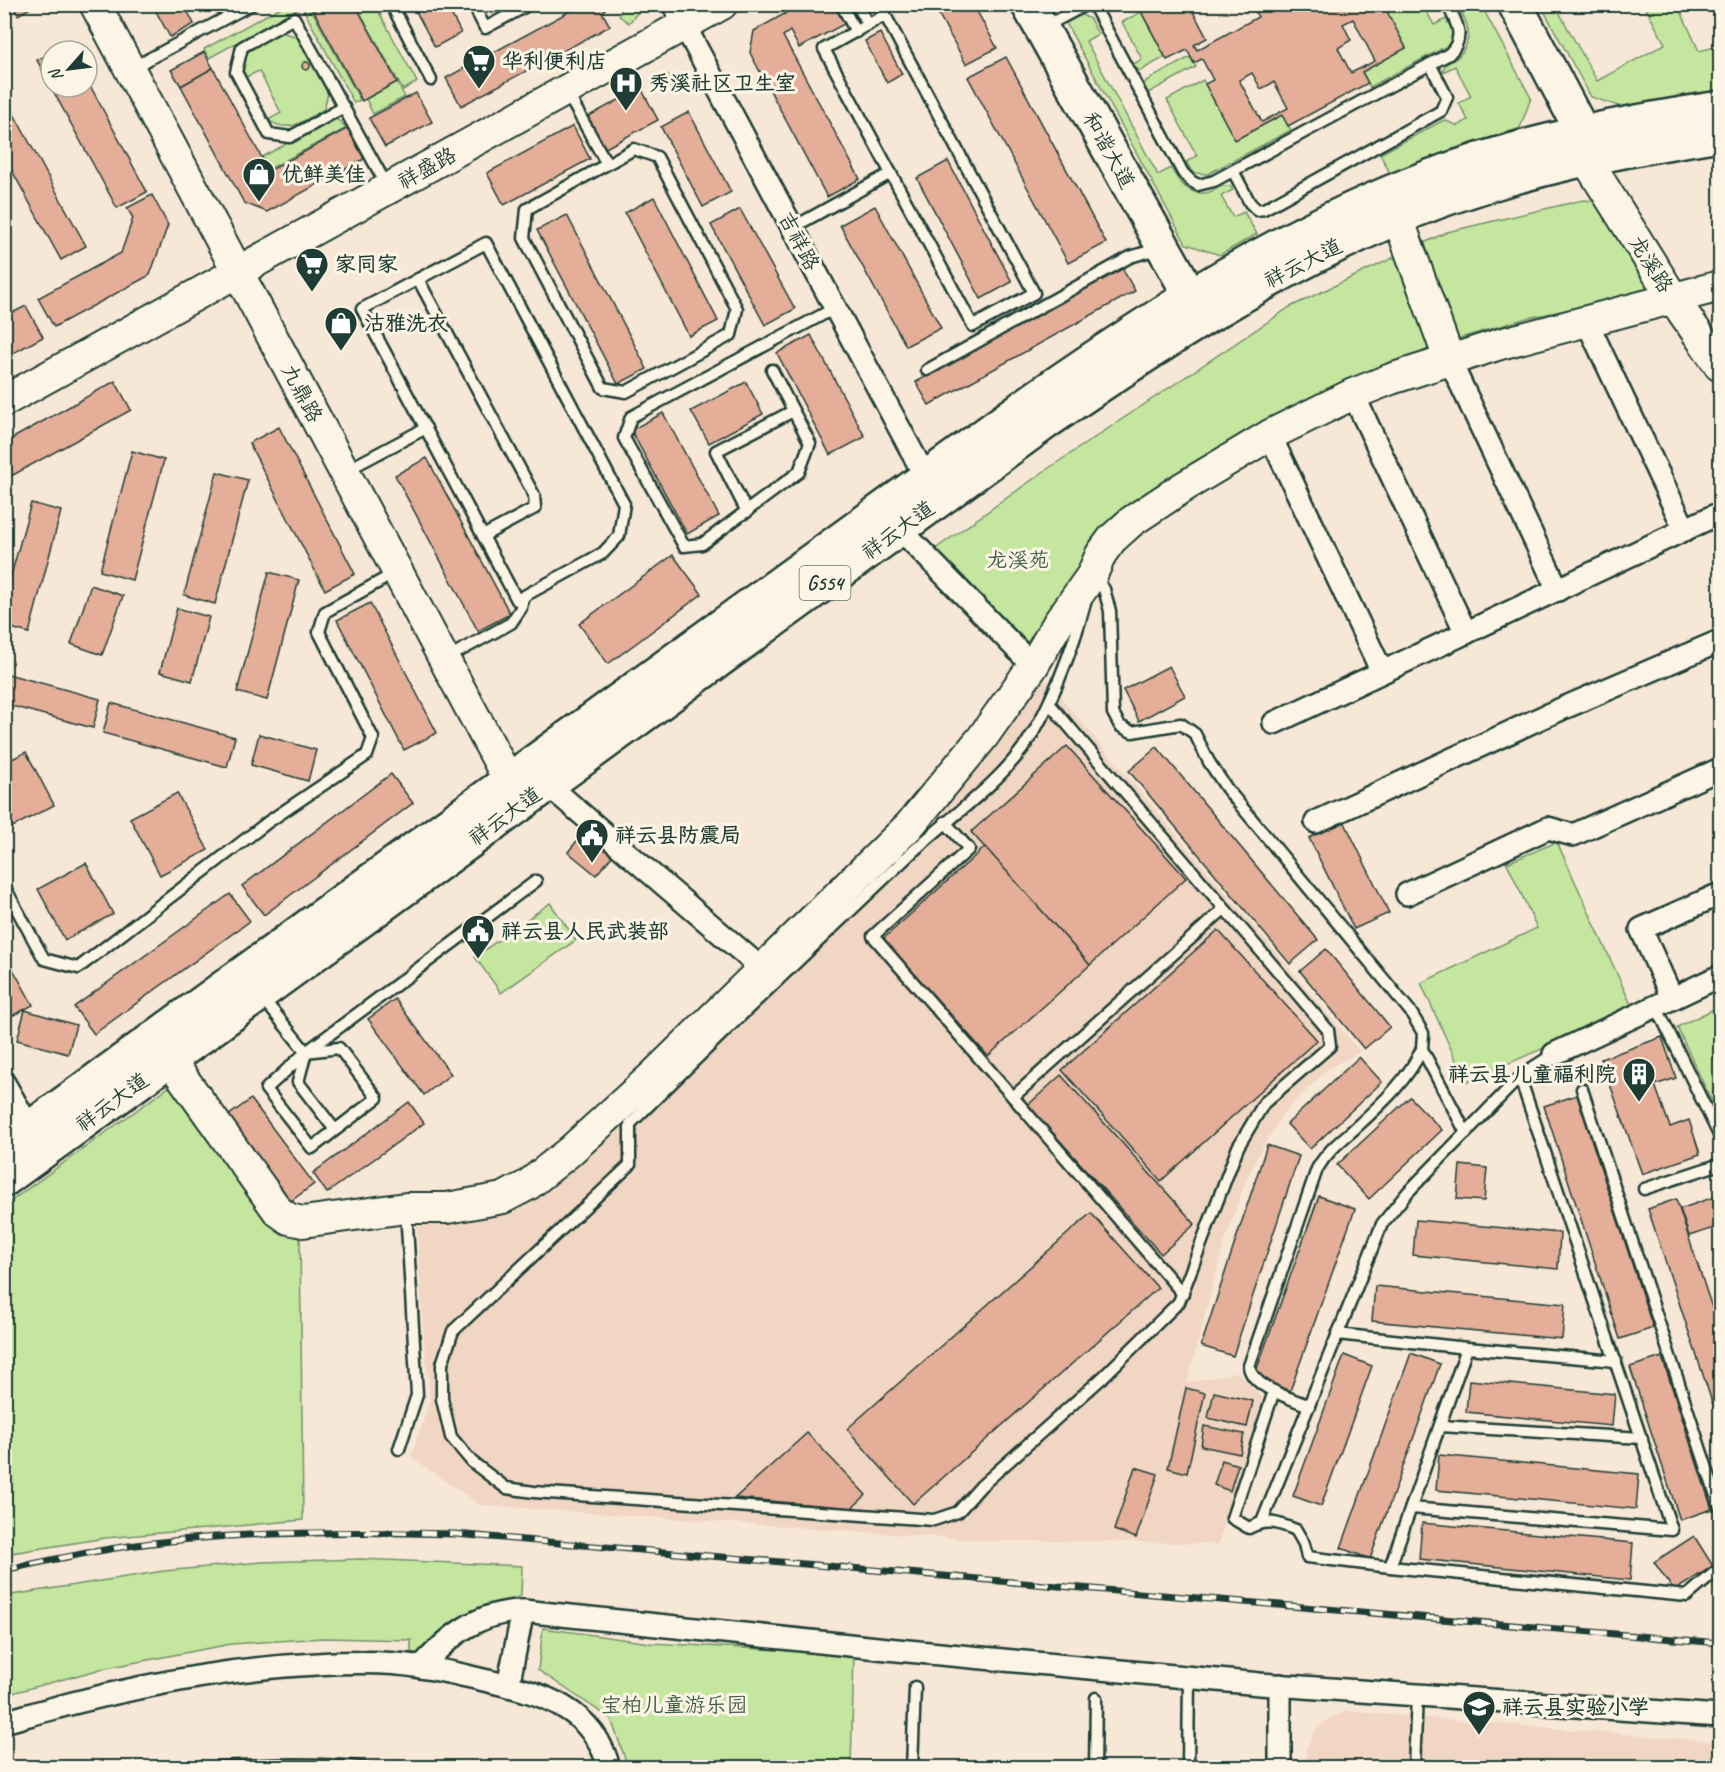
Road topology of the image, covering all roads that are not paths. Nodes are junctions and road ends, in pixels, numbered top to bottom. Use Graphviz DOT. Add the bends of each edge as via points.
graph roads {
  1 [pos="95,4"];
  2 [pos="252,4"];
  3 [pos="391,4"];
  4 [pos="473,4"];
  5 [pos="530,4"];
  6 [pos="722,4"];
  7 [pos="841,4"];
  8 [pos="857,4"];
  9 [pos="1087,4"];
  10 [pos="1093,4"];
  11 [pos="1447,4"];
  12 [pos="1515,4"];
  13 [pos="678,15"];
  14 [pos="1035,17"];
  15 [pos="868,25"];
  16 [pos="855,32"];
  17 [pos="1430,64"];
  18 [pos="130,69"];
  19 [pos="431,80"];
  20 [pos="566,91"];
  21 [pos="344,107"];
  22 [pos="1720,108"];
  23 [pos="1720,134"];
  24 [pos="1585,146"];
  25 [pos="607,164"];
  26 [pos="1233,171"];
  27 [pos="891,173"];
  28 [pos="389,189"];
  29 [pos="1398,218"];
  30 [pos="792,228"];
  31 [pos="1163,247"];
  32 [pos="238,272"];
  33 [pos="418,279"];
  34 [pos="1720,286"];
  35 [pos="1190,295"];
  36 [pos="1672,298"];
  37 [pos="835,308"];
  38 [pos="1587,322"];
  39 [pos="1449,359"];
  40 [pos="1720,366"];
  41 [pos="772,370"];
  42 [pos="927,370"];
  43 [pos="1353,394"];
  44 [pos="4,401"];
  45 [pos="793,411"];
  46 [pos="426,428"];
  47 [pos="1270,435"];
  48 [pos="344,472"];
  49 [pos="932,489"];
  50 [pos="747,512"];
  51 [pos="1720,513"];
  52 [pos="900,529"];
  53 [pos="1685,530"];
  54 [pos="483,536"];
  55 [pos="398,572"];
  56 [pos="1092,575"];
  57 [pos="1557,590"];
  58 [pos="523,597"];
  59 [pos="1466,633"];
  60 [pos="1720,641"];
  61 [pos="444,659"];
  62 [pos="1033,666"];
  63 [pos="1382,672"];
  64 [pos="1048,703"];
  65 [pos="1274,723"];
  66 [pos="1720,769"];
  67 [pos="526,790"];
  68 [pos="945,822"];
  69 [pos="1316,822"];
  70 [pos="536,881"];
  71 [pos="4,886"];
  72 [pos="1407,894"];
  73 [pos="1720,894"];
  74 [pos="1224,909"];
  75 [pos="762,969"];
  76 [pos="1720,976"];
  77 [pos="260,994"];
  78 [pos="1664,1002"];
  79 [pos="1422,1049"];
  80 [pos="306,1052"];
  81 [pos="1554,1054"];
  82 [pos="170,1060"];
  83 [pos="1520,1078"];
  84 [pos="4,1083"];
  85 [pos="1582,1089"];
  86 [pos="1013,1097"];
  87 [pos="335,1130"];
  88 [pos="1466,1133"];
  89 [pos="1720,1137"];
  90 [pos="26,1143"];
  91 [pos="1720,1164"];
  92 [pos="4,1180"];
  93 [pos="1644,1190"];
  94 [pos="406,1208"];
  95 [pos="1183,1294"];
  96 [pos="1337,1334"];
  97 [pos="1467,1348"];
  98 [pos="1616,1361"];
  99 [pos="1274,1391"];
  100 [pos="1308,1406"];
  101 [pos="1440,1426"];
  102 [pos="1642,1438"];
  103 [pos="399,1449"];
  104 [pos="1411,1508"];
  105 [pos="1720,1508"];
  106 [pos="1262,1522"];
  107 [pos="1390,1568"];
  108 [pos="1720,1568"];
  109 [pos="523,1611"];
  110 [pos="421,1667"];
  111 [pos="1189,1677"];
  112 [pos="1280,1685"];
  113 [pos="508,1686"];
  114 [pos="915,1687"];
  115 [pos="1417,1695"];
  116 [pos="1096,1698"];
  117 [pos="1720,1716"];
  118 [pos="4,1722"];
  119 [pos="211,1767"];
  120 [pos="234,1767"];
  121 [pos="368,1767"];
  122 [pos="609,1767"];
  123 [pos="912,1767"];
  124 [pos="1095,1767"];
  125 [pos="1188,1767"];
  126 [pos="1280,1767"];
  127 [pos="1414,1767"];
  1 -- 18 [label="street, 九鼎路"];
  2 -- 18 [label="lane"];
  3 -- 19 [label="lane"];
  4 -- 5 [label="lane" via="485,28"];
  6 -- 13 [label="street, 祥盛路"];
  7 -- 16 [label="lane"];
  8 -- 15 [label="lane"];
  9 -- 14 [label="lane"];
  10 -- 26 [label="lane" via="1183,172 1191,181 1205,185"];
  11 -- 17 [label="lane" via="1460,36 1449,54"];
  12 -- 24 [label="main road"];
  13 -- 20 [label="street, 祥盛路"];
  13 -- 30 [label="street, 吉祥路"];
  14 -- 31 [label="main road, 和谐大道"];
  15 -- 16 [label="lane"];
  15 -- 27 [label="lane" via="885,15 1034,293 973,326"];
  16 -- 27 [label="lane" via="824,49"];
  17 -- 26 [label="lane"];
  17 -- 26 [label="lane" via="1447,97 1442,111 1264,209 1257,210 1250,203"];
  18 -- 32 [label="street, 九鼎路"];
  20 -- 25 [label="lane"];
  20 -- 28 [label="street, 祥盛路"];
  21 -- 21 [label="lane" via="290,137 269,134 236,72 242,47 294,18"];
  21 -- 28 [label="lane"];
  22 -- 24 [label="main road, 祥云大道 / G554"];
  23 -- 24 [label="main road, 祥云大道 / G554"];
  24 -- 29 [label="main road, 祥云大道 / G554" via="1521,175"];
  24 -- 35 [label="main road, 祥云大道 / G554" via="1515,150 1383,196 1288,241"];
  24 -- 36 [label="street, 龙溪路"];
  25 -- 25 [label="lane" via="527,209 524,238 603,388 626,392 730,335 737,309 657,157 634,149"];
  27 -- 30 [label="lane"];
  28 -- 32 [label="street, 祥盛路"];
  29 -- 39 [label="street"];
  29 -- 49 [label="main road, 祥云大道 / G554" via="1300,264 1195,323"];
  30 -- 37 [label="street, 吉祥路"];
  31 -- 35 [label="main road, 和谐大道"];
  31 -- 42 [label="lane" via="1130,257"];
  32 -- 44 [label="street, 祥盛路"];
  32 -- 48 [label="street, 九鼎路"];
  33 -- 46 [label="lane" via="362,309"];
  33 -- 54 [label="lane" via="534,495 535,508"];
  33 -- 58 [label="lane" via="486,243 624,504 619,536 603,554"];
  34 -- 36 [label="street"];
  35 -- 49 [label="main road, 祥云大道 / G554" via="1104,350"];
  36 -- 38 [label="street"];
  36 -- 40 [label="street, 龙溪路"];
  37 -- 49 [label="street, 吉祥路"];
  37 -- 50 [label="lane" via="631,417 624,438 684,546 702,544"];
  38 -- 39 [label="street"];
  38 -- 53 [label="street"];
  39 -- 43 [label="street"];
  39 -- 57 [label="street"];
  41 -- 45 [label="lane"];
  43 -- 47 [label="street"];
  43 -- 59 [label="street"];
  45 -- 50 [label="lane" via="810,443 799,472"];
  45 -- 50 [label="lane" via="716,451"];
  46 -- 48 [label="lane"];
  46 -- 54 [label="lane"];
  47 -- 56 [label="street" via="1120,530 1101,554"];
  47 -- 63 [label="street"];
  48 -- 55 [label="street, 九鼎路"];
  49 -- 52 [label="main road, 祥云大道 / G554"];
  49 -- 67 [label="main road, 祥云大道 / G554"];
  51 -- 53 [label="street"];
  52 -- 62 [label="street"];
  52 -- 67 [label="main road, 祥云大道 / G554"];
  53 -- 57 [label="street"];
  54 -- 58 [label="lane" via="517,600"];
  55 -- 61 [label="street, 九鼎路"];
  55 -- 71 [label="lane" via="326,612 319,632 373,738 367,755 268,822 78,968 44,959"];
  56 -- 62 [label="street"];
  56 -- 64 [label="lane" via="1076,635"];
  56 -- 79 [label="lane" via="1102,585 1109,602 1112,706 1117,723 1132,732 1181,724 1196,734 1227,789 1410,1011 1423,1033"];
  57 -- 59 [label="street"];
  58 -- 61 [label="lane" via="511,623"];
  59 -- 63 [label="street"];
  60 -- 69 [label="street" via="1545,716"];
  61 -- 67 [label="street, 九鼎路"];
  62 -- 75 [label="street" via="982,738 909,826"];
  63 -- 65 [label="street"];
  64 -- 68 [label="lane" via="1023,748 999,775"];
  64 -- 74 [label="lane"];
  66 -- 72 [label="street" via="1573,835 1548,828"];
  67 -- 75 [label="street"];
  67 -- 77 [label="main road, 祥云大道 / G554"];
  67 -- 90 [label="main road, 祥云大道 / G554"];
  68 -- 86 [label="lane" via="969,849 873,936"];
  68 -- 95 [label="lane" via="630,1124 630,1166 453,1331 442,1364 442,1399 451,1437 472,1462 506,1488 934,1521 958,1512 981,1486 1102,1378"];
  70 -- 80 [label="lane"];
  73 -- 78 [label="street" via="1641,929"];
  74 -- 86 [label="lane"];
  74 -- 95 [label="lane" via="1328,1030 1330,1046 1264,1103 1243,1138"];
  75 -- 94 [label="street" via="656,1073 528,1185 492,1200 447,1208"];
  76 -- 78 [label="street"];
  77 -- 80 [label="lane"];
  77 -- 82 [label="main road, 祥云大道 / G554"];
  78 -- 81 [label="street"];
  78 -- 89 [label="lane"];
  79 -- 88 [label="lane"];
  79 -- 99 [label="lane" via="1400,1084 1330,1150 1317,1169 1249,1366 1257,1382"];
  80 -- 87 [label="lane" via="298,1082"];
  80 -- 87 [label="lane" via="339,1048 377,1098"];
  80 -- 87 [label="lane" via="266,1089 312,1148"];
  81 -- 83 [label="lane"];
  82 -- 90 [label="main road, 祥云大道 / G554"];
  82 -- 94 [label="street" via="285,1217 303,1222"];
  83 -- 88 [label="lane"];
  83 -- 98 [label="lane"];
  84 -- 90 [label="street"];
  85 -- 105 [label="lane"];
  86 -- 95 [label="lane"];
  88 -- 96 [label="lane" via="1382,1224"];
  90 -- 92 [label="main road, 祥云大道 / G554"];
  91 -- 93 [label="lane"];
  94 -- 103 [label="lane" via="417,1395"];
  96 -- 97 [label="lane"];
  96 -- 100 [label="lane"];
  97 -- 98 [label="lane"];
  97 -- 101 [label="lane"];
  98 -- 102 [label="lane"];
  99 -- 100 [label="lane"];
  99 -- 106 [label="lane" via="1232,1518 1249,1528"];
  100 -- 106 [label="lane"];
  101 -- 102 [label="lane"];
  101 -- 104 [label="lane"];
  102 -- 104 [label="lane" via="1672,1530"];
  104 -- 107 [label="lane"];
  106 -- 107 [label="lane" via="1276,1522 1296,1530 1307,1557"];
  107 -- 108 [label="lane" via="1687,1596"];
  109 -- 110 [label="street" via="497,1614 465,1626"];
  109 -- 111 [label="street"];
  109 -- 113 [label="street"];
  110 -- 113 [label="street"];
  110 -- 118 [label="street" via="333,1663 242,1670 143,1687"];
  111 -- 112 [label="street"];
  111 -- 125 [label="lane"];
  112 -- 115 [label="street"];
  112 -- 126 [label="street"];
  113 -- 122 [label="street" via="555,1702 580,1717 597,1737"];
  114 -- 123 [label="lane"];
  115 -- 117 [label="street"];
  115 -- 127 [label="lane"];
  116 -- 124 [label="lane"];
  119 -- 120 [label="lane"];
  120 -- 121 [label="lane" via="296,1763"];
}
